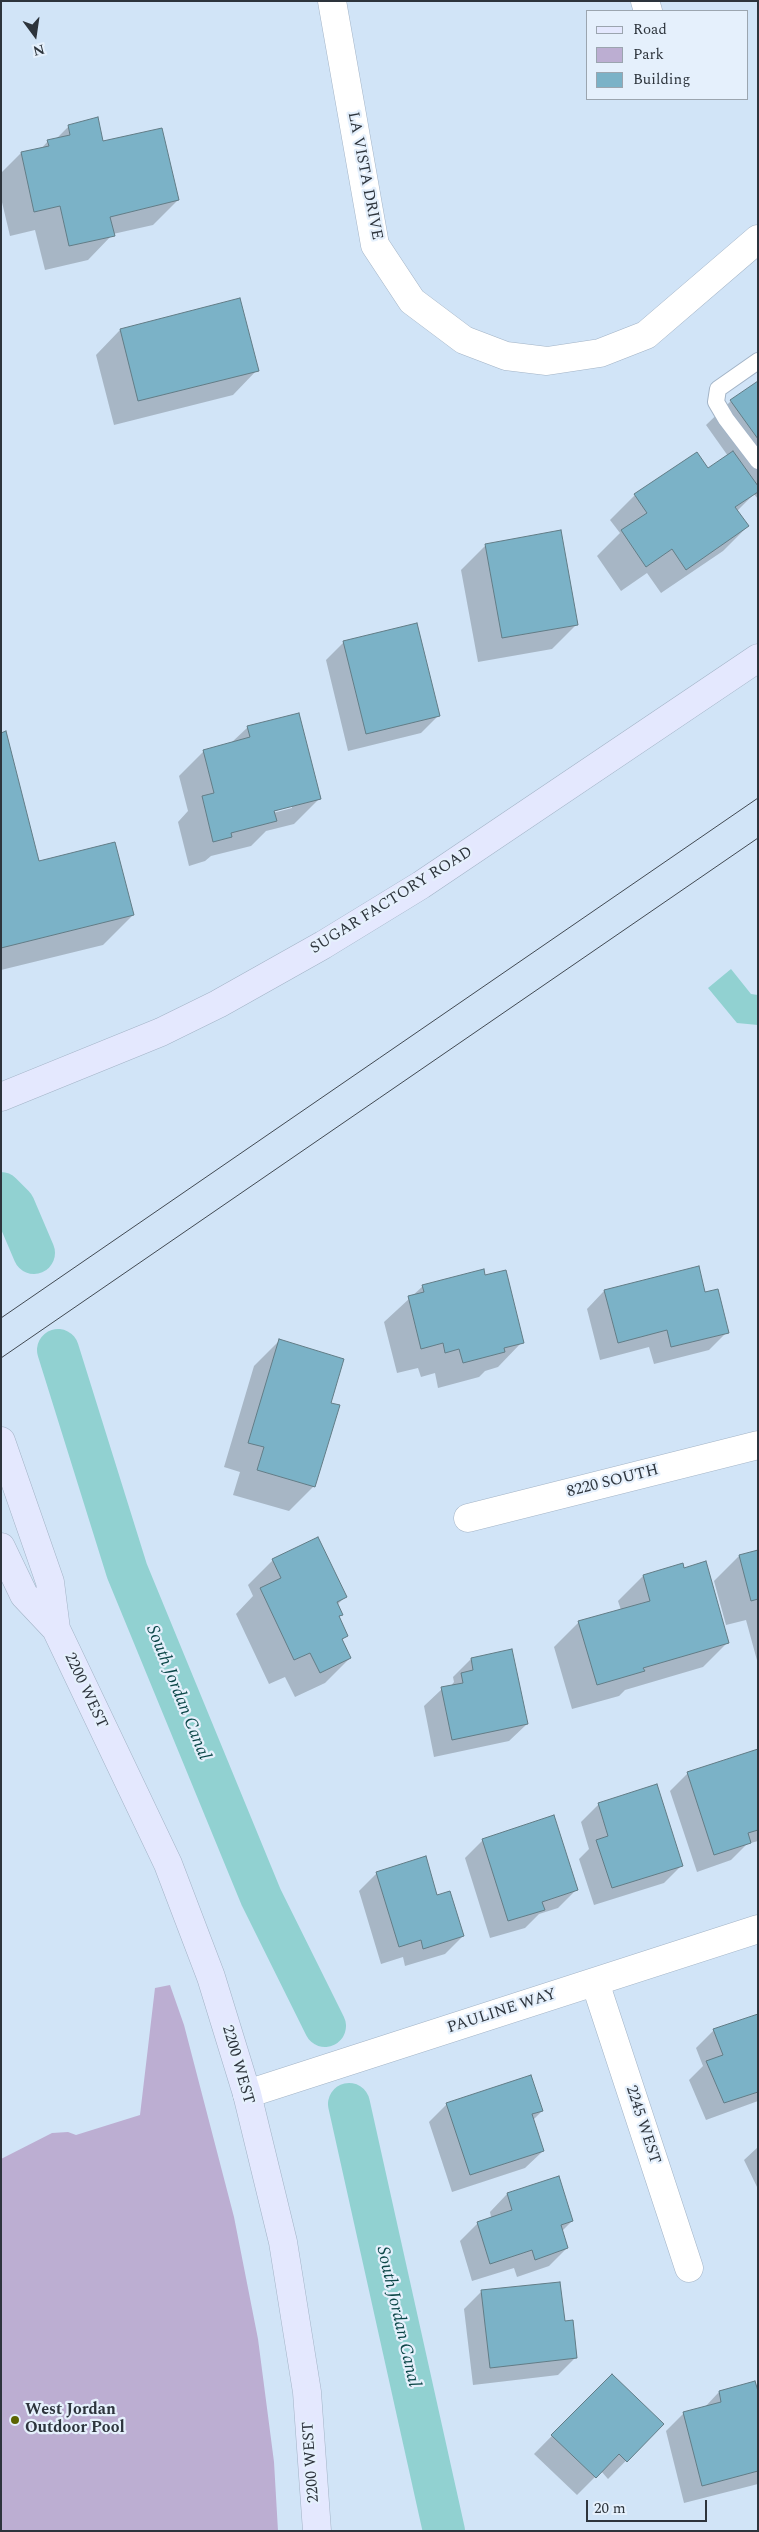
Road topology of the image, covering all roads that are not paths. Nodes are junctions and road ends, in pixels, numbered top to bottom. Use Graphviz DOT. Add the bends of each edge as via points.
graph roads {
  1 [pos="332,1"];
  2 [pos="758,239"];
  3 [pos="758,361"];
  4 [pos="758,461"];
  5 [pos="758,658"];
  6 [pos="1,1097"];
  7 [pos="1,1441"];
  8 [pos="758,1445"];
  9 [pos="468,1518"];
  10 [pos="1,1547"];
  11 [pos="56,1629"];
  12 [pos="758,1929"];
  13 [pos="596,1982"];
  14 [pos="247,2094"];
  15 [pos="688,2268"];
  16 [pos="317,2531"];
  1 -- 2 [label="street, LA VISTA DRIVE" via="375,245 412,301 464,340 506,356 547,361 600,353 646,335"];
  3 -- 4 [label="lane" via="718,389 716,402"];
  5 -- 6 [label="street, SUGAR FACTORY ROAD" via="421,885 323,945 161,1032"];
  7 -- 11 [label="street, 2200 WEST" via="50,1582"];
  8 -- 9 [label="street, 8220 SOUTH"];
  10 -- 11 [label="street, 2200 WEST" via="24,1595"];
  11 -- 14 [label="street, 2200 WEST" via="168,1864 211,1977"];
  12 -- 13 [label="street, PAULINE WAY"];
  13 -- 14 [label="street, PAULINE WAY"];
  13 -- 15 [label="street, 2245 WEST"];
  14 -- 16 [label="street, 2200 WEST" via="283,2242 307,2392"];
}
